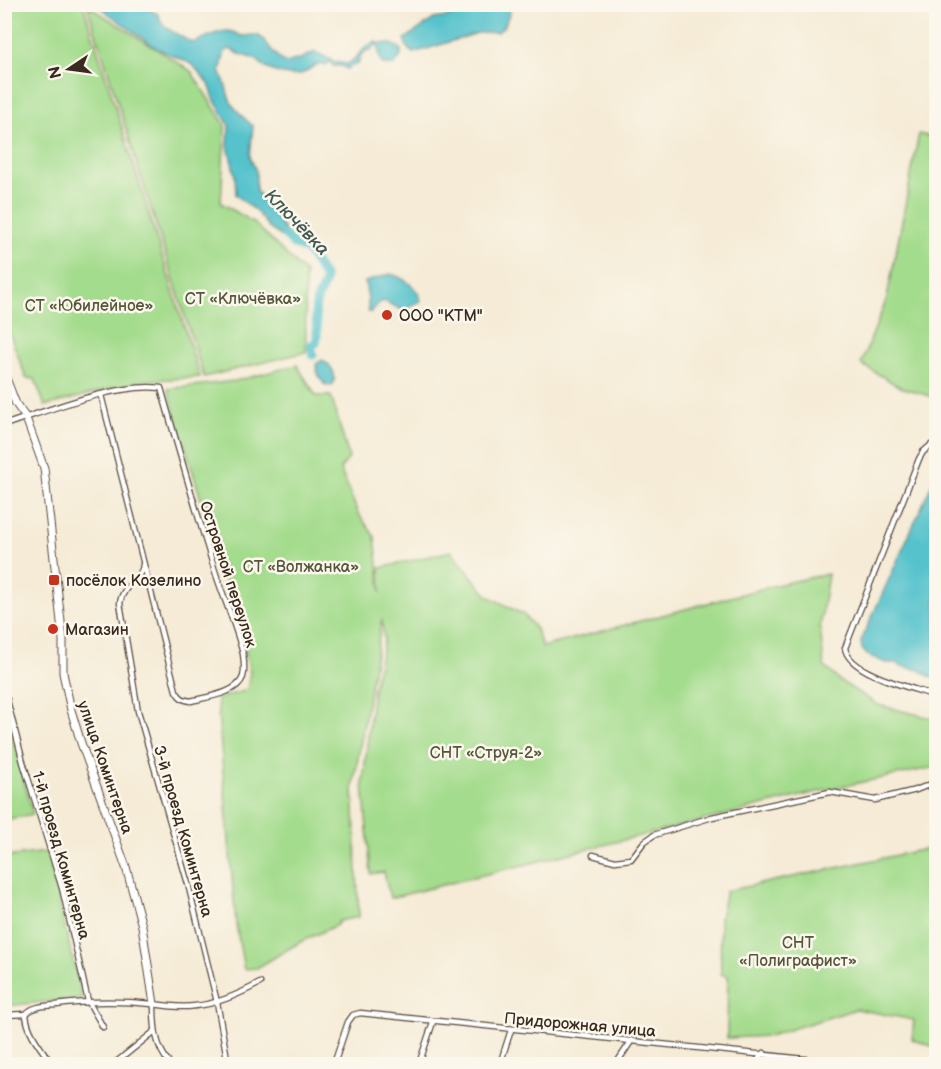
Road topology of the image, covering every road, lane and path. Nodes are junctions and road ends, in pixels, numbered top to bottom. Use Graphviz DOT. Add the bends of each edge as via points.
graph roads {
  1 [pos="4,373"];
  2 [pos="101,395"];
  3 [pos="26,418"];
  4 [pos="4,425"];
  5 [pos="936,441"];
  6 [pos="142,555"];
  7 [pos="4,688"];
  8 [pos="936,696"];
  9 [pos="936,782"];
  10 [pos="593,855"];
  11 [pos="260,983"];
  12 [pos="88,1001"];
  13 [pos="217,1002"];
  14 [pos="153,1004"];
  15 [pos="26,1014"];
  16 [pos="4,1015"];
  17 [pos="433,1022"];
  18 [pos="103,1027"];
  19 [pos="511,1029"];
  20 [pos="154,1032"];
  21 [pos="632,1040"];
  22 [pos="764,1053"];
  23 [pos="814,1060"];
  24 [pos="52,1065"];
  25 [pos="114,1065"];
  26 [pos="170,1065"];
  27 [pos="228,1065"];
  28 [pos="334,1065"];
  29 [pos="419,1065"];
  30 [pos="500,1065"];
  31 [pos="616,1065"];
  32 [pos="754,1065"];
  1 -- 3 [label="street, улица Коминтерна"];
  2 -- 3 [label="street"];
  2 -- 6 [label="street"];
  2 -- 6 [label="street, Островной переулок" via="136,387 161,387 213,567 236,630 244,668 238,685 191,701 179,697"];
  3 -- 4 [label="street"];
  3 -- 14 [label="street, улица Коминтерна" via="44,468 63,640 63,674 81,743 126,867 142,926"];
  5 -- 8 [label="street" via="919,459 845,648 848,659 863,670"];
  6 -- 13 [label="street, 3-й проезд Коминтерна" via="143,569 127,586 120,603 138,711"];
  7 -- 12 [label="street, 1-й проезд Коминтерна" via="62,888"];
  9 -- 10 [label="street" via="875,800 830,792 712,817 654,835 631,859 615,861"];
  11 -- 13 [label="street"];
  12 -- 14 [label="street"];
  12 -- 15 [label="street" via="41,1006"];
  12 -- 18 [label="street, 1-й проезд Коминтерна"];
  13 -- 14 [label="street" via="187,1007"];
  13 -- 27 [label="street, 3-й проезд Коминтерна"];
  14 -- 20 [label="street, улица Коминтерна"];
  15 -- 16 [label="street"];
  15 -- 24 [label="street" via="33,1036"];
  17 -- 19 [label="street, Придорожная улица"];
  17 -- 28 [label="street, Придорожная улица" via="353,1015"];
  17 -- 29 [label="street"];
  19 -- 21 [label="street, Придорожная улица"];
  19 -- 30 [label="street"];
  20 -- 25 [label="street"];
  20 -- 26 [label="street, улица Коминтерна"];
  21 -- 22 [label="street, Придорожная улица"];
  21 -- 31 [label="street"];
  22 -- 23 [label="street, Придорожная улица"];
  22 -- 32 [label="street"];
}
